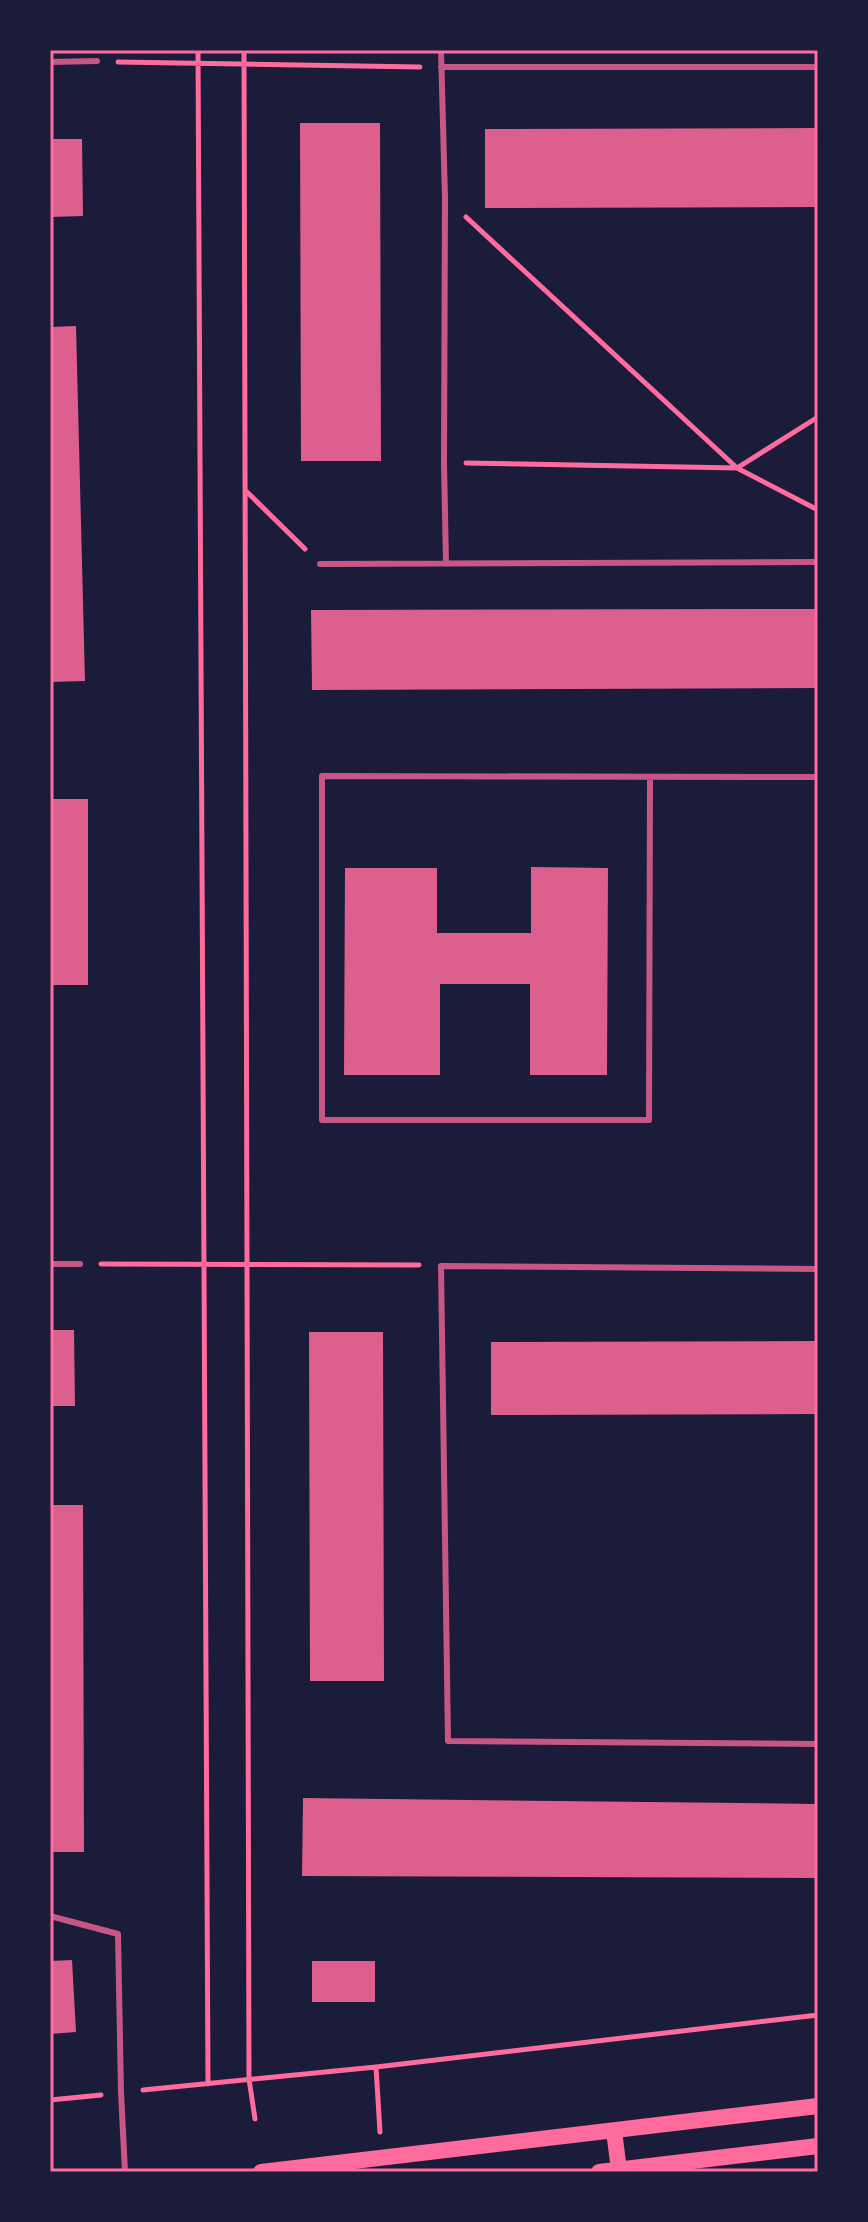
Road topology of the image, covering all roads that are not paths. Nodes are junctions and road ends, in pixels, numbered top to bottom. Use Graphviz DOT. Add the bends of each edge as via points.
graph roads {
  1 [pos="441,50"];
  2 [pos="97,61"];
  3 [pos="50,62"];
  4 [pos="441,67"];
  5 [pos="818,67"];
  6 [pos="818,562"];
  7 [pos="446,563"];
  8 [pos="320,564"];
  9 [pos="650,777"];
  10 [pos="818,777"];
  11 [pos="50,1264"];
  12 [pos="80,1264"];
  13 [pos="818,1269"];
  14 [pos="818,1744"];
  15 [pos="50,1916"];
  16 [pos="818,2106"];
  17 [pos="614,2131"];
  18 [pos="818,2146"];
  19 [pos="619,2171"];
  20 [pos="125,2172"];
  21 [pos="261,2172"];
  22 [pos="599,2172"];
  1 -- 4 [label="lane"];
  2 -- 3 [label="lane"];
  4 -- 5 [label="lane"];
  4 -- 7 [label="lane"];
  6 -- 7 [label="lane"];
  7 -- 8 [label="lane"];
  9 -- 9 [label="lane" via="649,1120 322,1120 322,776"];
  9 -- 10 [label="lane"];
  11 -- 12 [label="lane"];
  13 -- 14 [label="lane" via="441,1266 448,1741"];
  15 -- 20 [label="lane" via="118,1934"];
  16 -- 17 [label="main road"];
  17 -- 19 [label="main road"];
  17 -- 21 [label="main road"];
  18 -- 19 [label="main road"];
  19 -- 22 [label="main road"];
}
